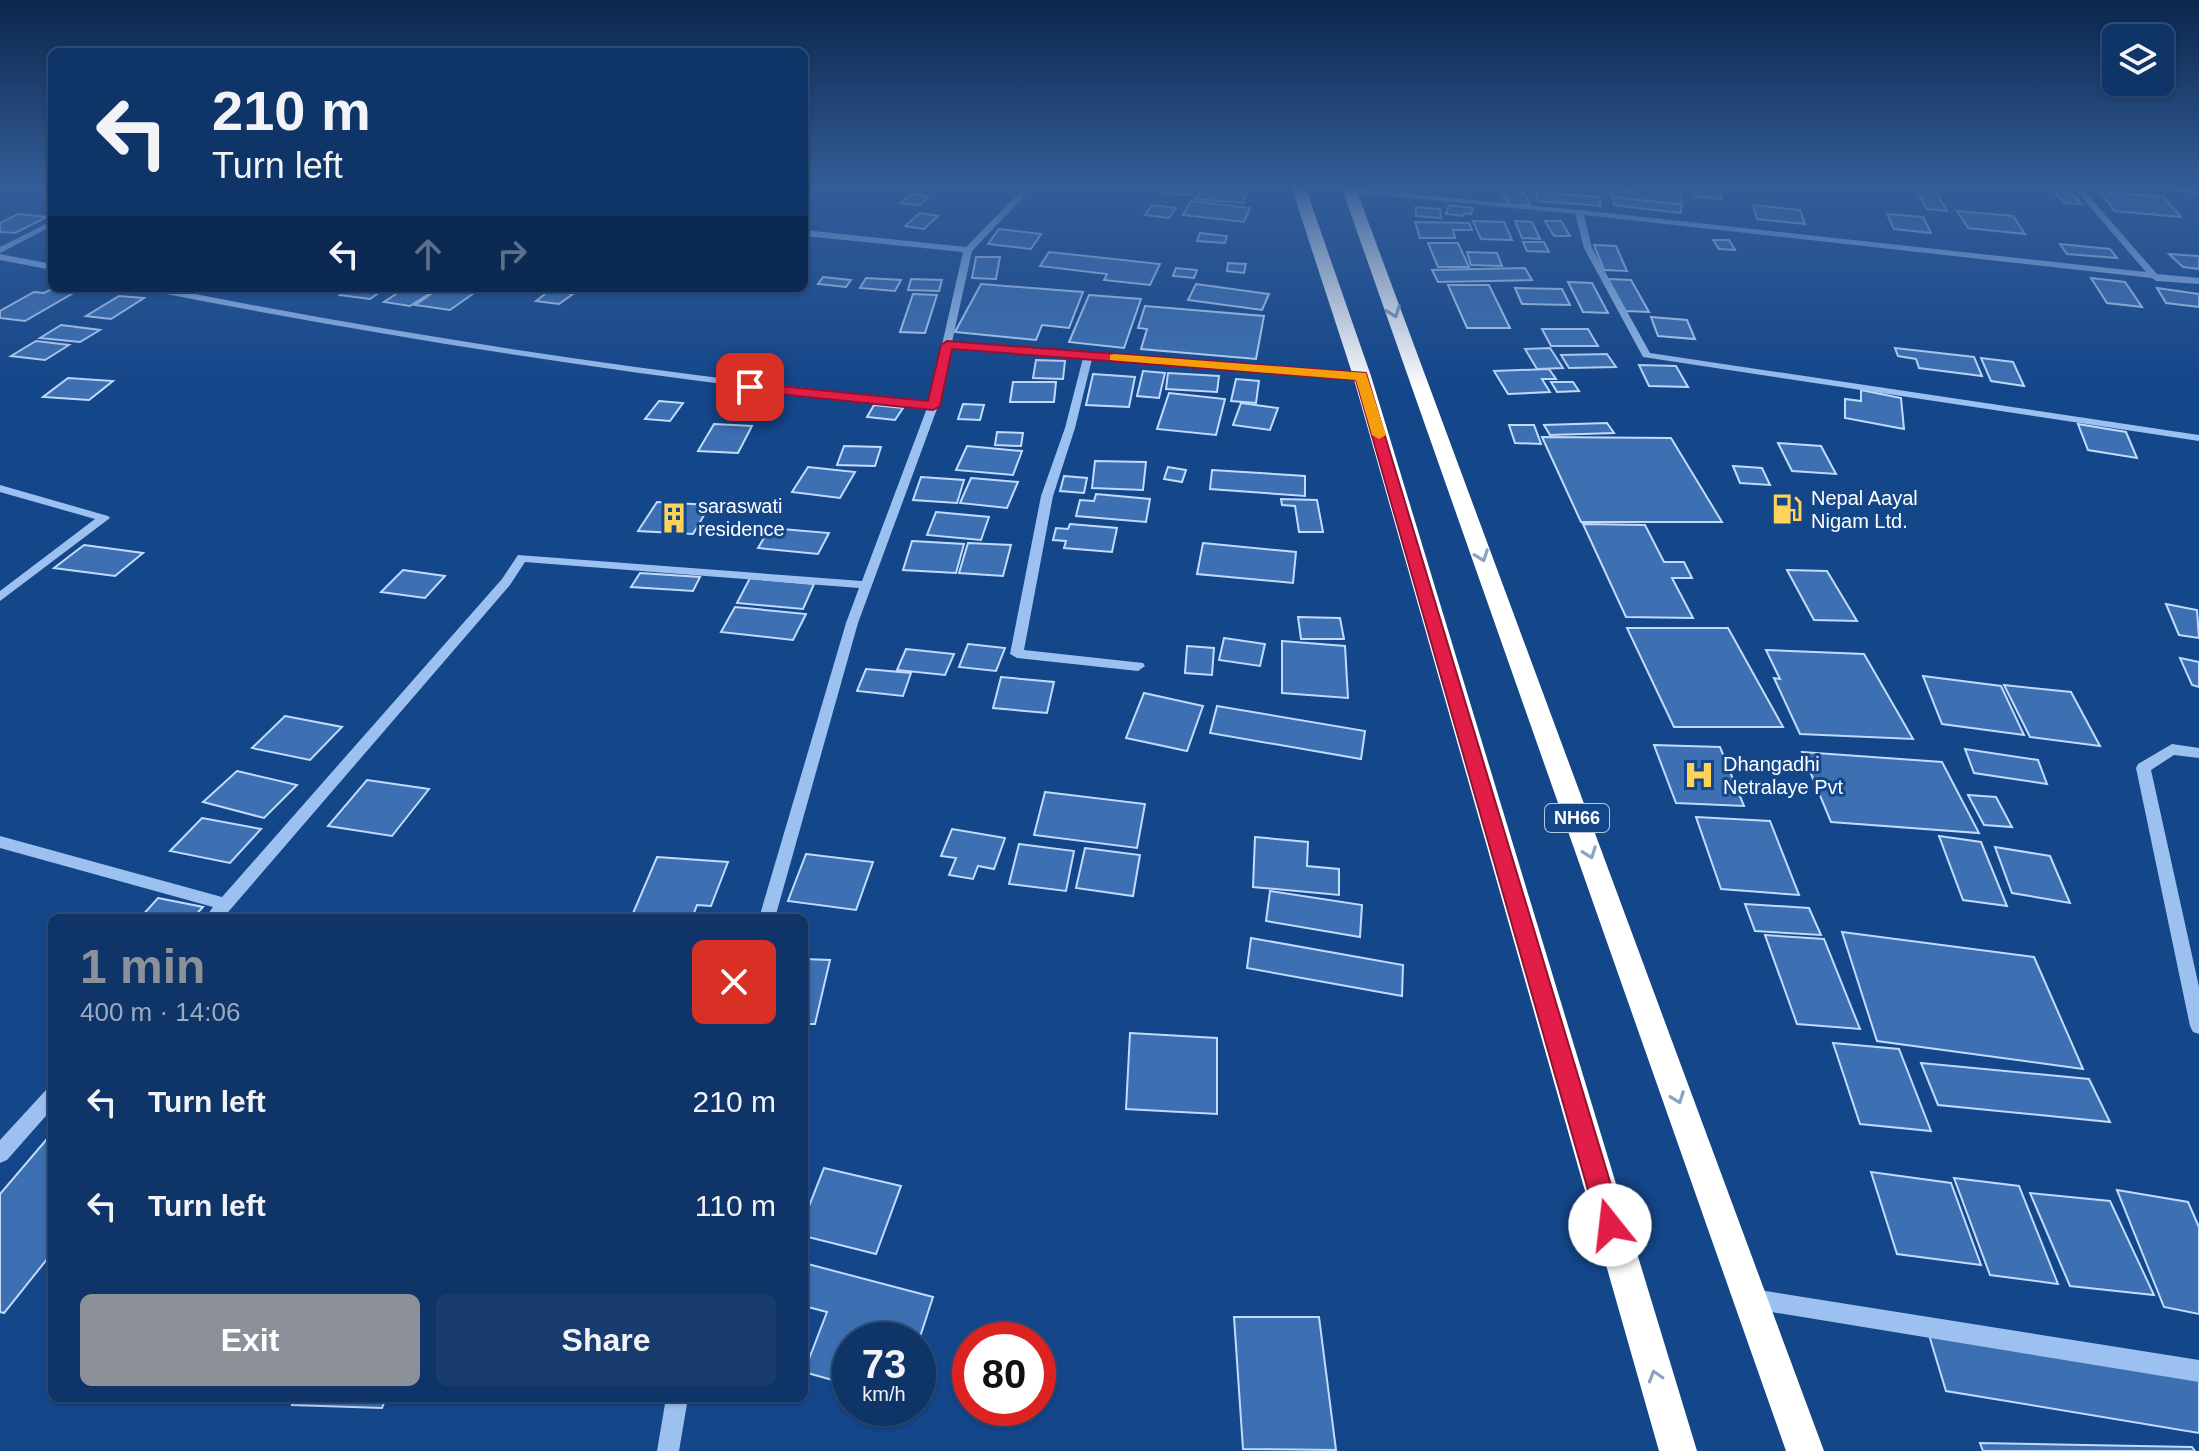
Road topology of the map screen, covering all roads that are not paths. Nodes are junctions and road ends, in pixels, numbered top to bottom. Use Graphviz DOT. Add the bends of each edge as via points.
graph roads {
  1 [pos="967,254"];
  2 [pos="1321,254"];
  3 [pos="1373,254"];
  4 [pos="1591,254"];
  5 [pos="1944,254"];
  6 [pos="2135,254"];
  7 [pos="0,257"];
  8 [pos="48,266"];
  9 [pos="2156,278"];
  10 [pos="2199,281"];
  11 [pos="170,292"];
  12 [pos="947,345"];
  13 [pos="1088,356"];
  14 [pos="1362,376"];
  15 [pos="933,406"];
  16 [pos="2199,438"];
  17 [pos="0,488"];
  18 [pos="865,585"];
  19 [pos="0,597"];
  20 [pos="1138,666"];
  21 [pos="2199,753"];
  22 [pos="0,842"];
  23 [pos="225,904"];
  24 [pos="216,914"];
  25 [pos="768,914"];
  26 [pos="2199,1026"];
  27 [pos="48,1100"];
  28 [pos="0,1154"];
  29 [pos="1751,1299"];
  30 [pos="2199,1371"];
  31 [pos="676,1402"];
  32 [pos="668,1451"];
  33 [pos="1678,1451"];
  34 [pos="1805,1451"];
  1 -- 12 [label="street"];
  2 -- 14 [label="highway"];
  3 -- 29 [label="highway, NH66, one-way"];
  4 -- 16 [label="street" via="1646,355"];
  5 -- 9 [label="street"];
  6 -- 9 [label="street"];
  7 -- 8 [label="street"];
  9 -- 10 [label="street"];
  11 -- 15 [label="street" via="689,380"];
  12 -- 13 [label="street"];
  12 -- 15 [label="street"];
  13 -- 14 [label="street"];
  13 -- 20 [label="street" via="1047,496 1017,654"];
  33 -- 14 [label="highway, one-way"];
  15 -- 18 [label="street"];
  17 -- 19 [label="street" via="104,518"];
  18 -- 23 [label="street" via="522,558"];
  18 -- 25 [label="street"];
  21 -- 26 [label="street" via="2172,749 2143,768"];
  22 -- 23 [label="street"];
  23 -- 24 [label="street"];
  27 -- 28 [label="street"];
  29 -- 30 [label="street"];
  29 -- 34 [label="highway, NH66"];
  31 -- 32 [label="street"];
}
